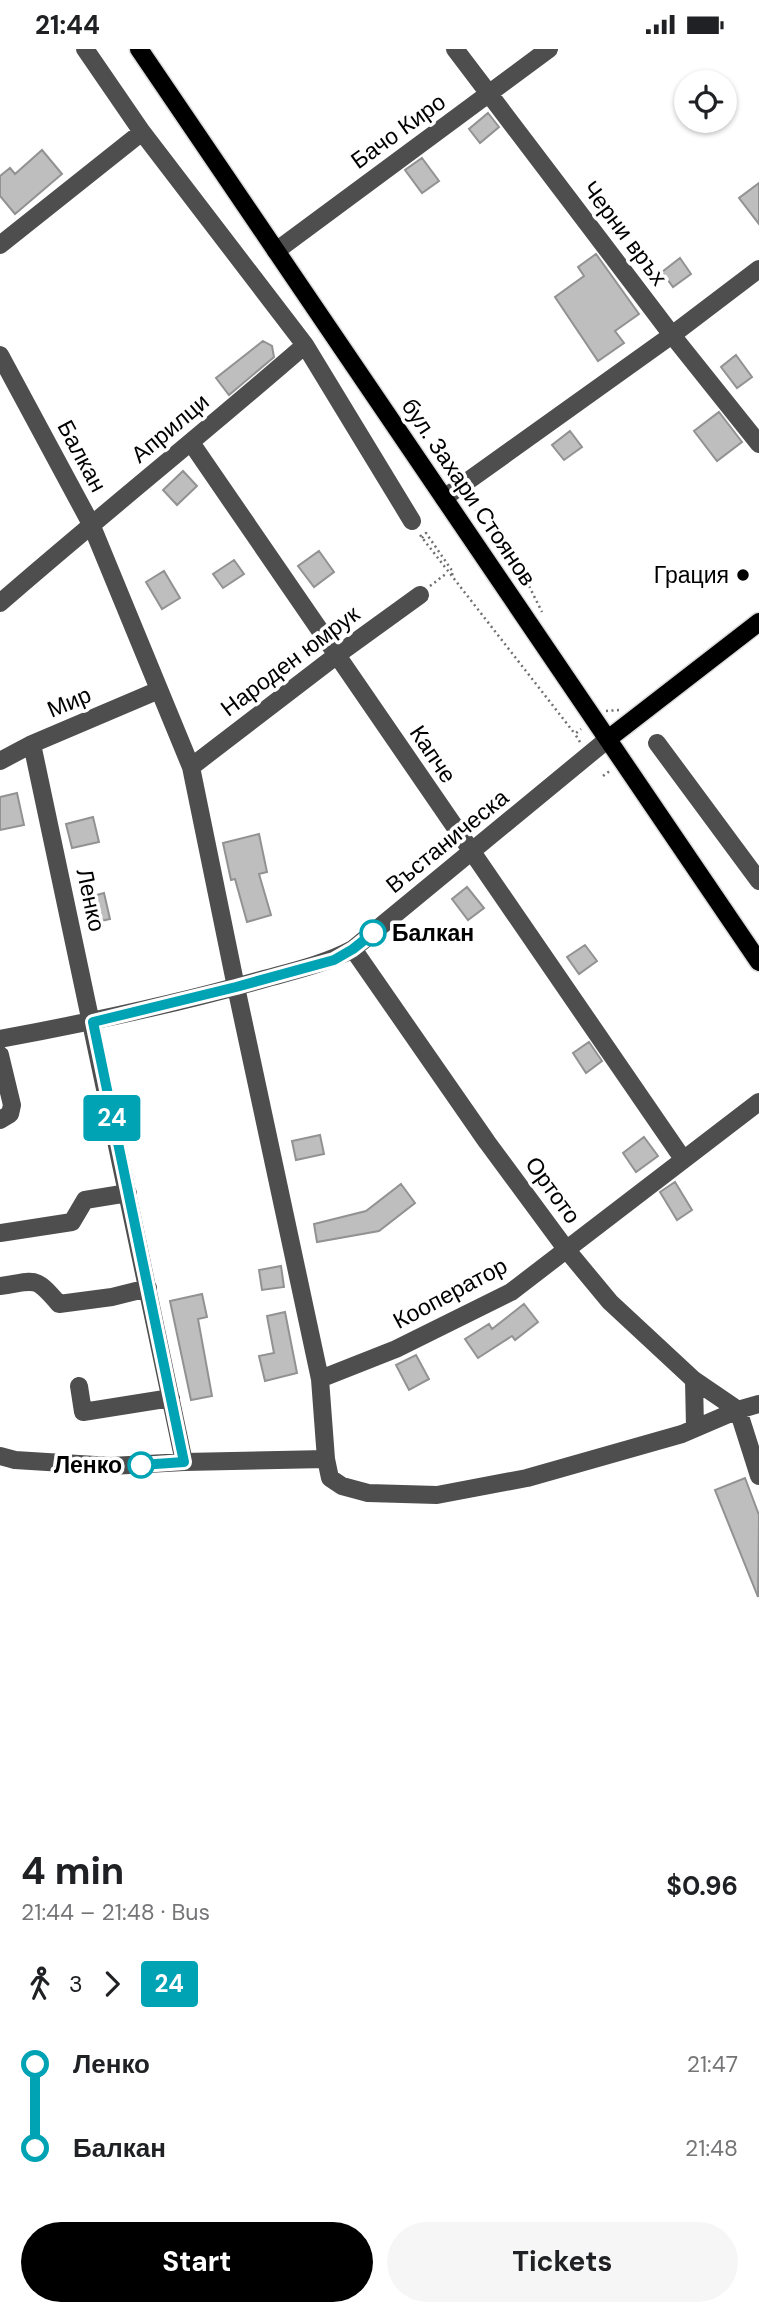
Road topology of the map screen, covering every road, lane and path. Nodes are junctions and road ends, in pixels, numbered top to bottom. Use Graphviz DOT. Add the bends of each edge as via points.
graph roads {
  1 [pos="85,49"];
  2 [pos="139,49"];
  3 [pos="455,49"];
  4 [pos="549,49"];
  5 [pos="490,94"];
  6 [pos="142,132"];
  7 [pos="0,245"];
  8 [pos="276,251"];
  9 [pos="759,269"];
  10 [pos="672,335"];
  11 [pos="305,345"];
  12 [pos="0,355"];
  13 [pos="191,444"];
  14 [pos="759,444"];
  15 [pos="444,498"];
  16 [pos="471,504"];
  17 [pos="412,521"];
  18 [pos="91,524"];
  19 [pos="421,538"];
  20 [pos="497,540"];
  21 [pos="447,573"];
  22 [pos="451,578"];
  23 [pos="420,595"];
  24 [pos="0,603"];
  25 [pos="759,622"];
  26 [pos="337,655"];
  27 [pos="159,690"];
  28 [pos="575,734"];
  29 [pos="608,739"];
  30 [pos="657,743"];
  31 [pos="32,744"];
  32 [pos="0,761"];
  33 [pos="191,767"];
  34 [pos="471,853"];
  35 [pos="759,881"];
  36 [pos="353,949"];
  37 [pos="759,962"];
  38 [pos="236,987"];
  39 [pos="93,1022"];
  40 [pos="0,1039"];
  41 [pos="0,1055"];
  42 [pos="759,1102"];
  43 [pos="0,1120"];
  44 [pos="683,1160"];
  45 [pos="128,1192"];
  46 [pos="0,1233"];
  47 [pos="566,1249"];
  48 [pos="0,1286"];
  49 [pos="148,1288"];
  50 [pos="320,1379"];
  51 [pos="694,1380"];
  52 [pos="79,1386"];
  53 [pos="170,1398"];
  54 [pos="759,1404"];
  55 [pos="738,1410"];
  56 [pos="695,1427"];
  57 [pos="0,1456"];
  58 [pos="326,1459"];
  59 [pos="184,1462"];
  60 [pos="759,1476"];
  1 -- 6 [label="street"];
  2 -- 8 [label="main road, бул. Захари Стоянов"];
  3 -- 5 [label="street, Черни връх"];
  4 -- 5 [label="street, Бачо Киро"];
  5 -- 8 [label="street, Бачо Киро"];
  5 -- 10 [label="street, Черни връх"];
  6 -- 7 [label="street"];
  6 -- 11 [label="street"];
  8 -- 15 [label="main road, бул. Захари Стоянов"];
  9 -- 10 [label="street"];
  10 -- 14 [label="street, Черни връх"];
  10 -- 15 [label="street"];
  11 -- 13 [label="street, Априлци"];
  11 -- 17 [label="street"];
  12 -- 18 [label="street, Балкан"];
  13 -- 18 [label="street, Априлци"];
  13 -- 26 [label="street, Капче"];
  15 -- 29 [label="main road, бул. Захари Стоянов"];
  16 -- 20 [label="path"];
  17 -- 19 [label="path"];
  18 -- 24 [label="street, Априлци"];
  18 -- 27 [label="street, Балкан"];
  19 -- 21 [label="path"];
  19 -- 22 [label="path" via="426,533 453,572"];
  21 -- 22 [label="path"];
  21 -- 23 [label="path"];
  22 -- 28 [label="path"];
  23 -- 26 [label="street, Народен юмрук"];
  25 -- 29 [label="main road, Въстаническа"];
  26 -- 33 [label="street, Народен юмрук"];
  26 -- 34 [label="street, Капче"];
  27 -- 31 [label="street, Мир"];
  27 -- 33 [label="street, Балкан"];
  29 -- 34 [label="street, Въстаническа"];
  29 -- 37 [label="main road, бул. Захари Стоянов"];
  30 -- 35 [label="street"];
  31 -- 32 [label="street, Мир"];
  31 -- 39 [label="street, Ленко"];
  33 -- 38 [label="street, Балкан"];
  34 -- 36 [label="street, Въстаническа"];
  34 -- 44 [label="street, Капче"];
  36 -- 38 [label="street, Въстаническа" via="334,960"];
  36 -- 47 [label="street, Ортото"];
  38 -- 39 [label="street, Въстаническа"];
  38 -- 50 [label="street, Балкан"];
  39 -- 40 [label="street, Въстаническа"];
  39 -- 45 [label="street, Ленко"];
  41 -- 43 [label="street" via="12,1105 10,1114"];
  42 -- 44 [label="street, Кооператор"];
  44 -- 47 [label="street, Кооператор"];
  45 -- 46 [label="street" via="85,1200 72,1222"];
  45 -- 49 [label="street, Ленко"];
  47 -- 50 [label="street, Кооператор" via="511,1292 396,1349"];
  47 -- 51 [label="street, Ортото" via="610,1303"];
  48 -- 49 [label="street" via="35,1281 59,1304"];
  49 -- 53 [label="street, Ленко"];
  50 -- 58 [label="street, Балкан"];
  51 -- 55 [label="street, Ортото"];
  51 -- 56 [label="street"];
  52 -- 53 [label="street" via="83,1412"];
  53 -- 59 [label="street, Ленко"];
  54 -- 55 [label="street"];
  55 -- 56 [label="street"];
  55 -- 60 [label="street"];
  56 -- 58 [label="street, Балкан" via="527,1478 437,1495 368,1493 342,1486 330,1478"];
  57 -- 59 [label="street" via="111,1466"];
  58 -- 59 [label="street"];
}
